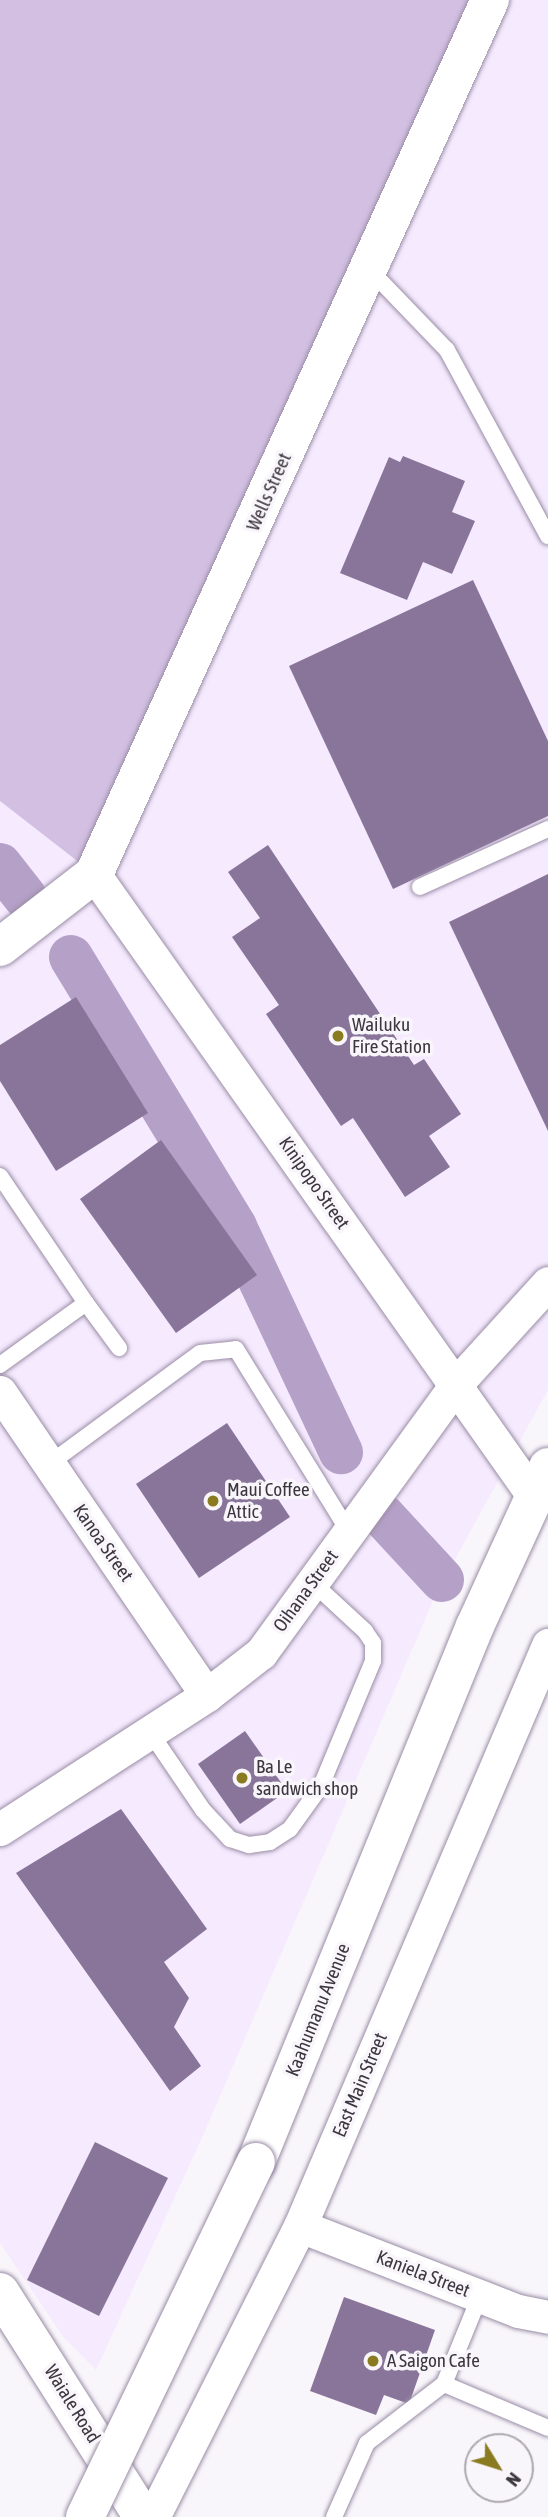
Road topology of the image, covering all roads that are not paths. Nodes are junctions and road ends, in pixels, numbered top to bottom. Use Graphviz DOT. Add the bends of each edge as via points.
graph roads {
  1 [pos="490,0"];
  2 [pos="369,269"];
  3 [pos="548,536"];
  4 [pos="548,829"];
  5 [pos="94,874"];
  6 [pos="420,887"];
  7 [pos="0,947"];
  8 [pos="0,1177"];
  9 [pos="548,1283"];
  10 [pos="86,1303"];
  11 [pos="118,1348"];
  12 [pos="0,1365"];
  13 [pos="457,1383"];
  14 [pos="0,1392"];
  15 [pos="49,1465"];
  16 [pos="540,1481"];
  17 [pos="349,1532"];
  18 [pos="313,1583"];
  19 [pos="548,1645"];
  20 [pos="207,1695"];
  21 [pos="150,1732"];
  22 [pos="0,1829"];
  23 [pos="300,2226"];
  24 [pos="0,2292"];
  25 [pos="480,2296"];
  26 [pos="548,2317"];
  27 [pos="444,2384"];
  28 [pos="548,2427"];
  29 [pos="85,2517"];
  30 [pos="143,2517"];
  31 [pos="153,2517"];
  32 [pos="334,2517"];
  1 -- 2 [label="street, Wells Street"];
  2 -- 3 [label="lane" via="447,350"];
  2 -- 5 [label="street, Wells Street"];
  4 -- 6 [label="lane"];
  5 -- 7 [label="street, Wells Street"];
  5 -- 13 [label="street, Kinipopo Street"];
  8 -- 10 [label="lane"];
  9 -- 13 [label="street, Oihana Street"];
  10 -- 11 [label="lane"];
  10 -- 12 [label="lane"];
  13 -- 16 [label="street, Kinipopo Street"];
  13 -- 17 [label="street, Oihana Street"];
  14 -- 15 [label="street, Kanoa Street"];
  15 -- 17 [label="lane" via="200,1353 236,1349"];
  15 -- 20 [label="street, Kanoa Street"];
  16 -- 29 [label="street, Kaahumanu Avenue, bridge" via="475,1626 256,2162"];
  17 -- 18 [label="street, Oihana Street"];
  18 -- 20 [label="street, Oihana Street" via="261,1653"];
  18 -- 21 [label="lane" via="365,1631 373,1643 373,1661 321,1786 290,1829 260,1844 230,1839 203,1810"];
  19 -- 23 [label="street, East Main Street"];
  20 -- 21 [label="street, Oihana Street"];
  21 -- 22 [label="street, Oihana Street"];
  23 -- 25 [label="street, Kaniela Street"];
  23 -- 31 [label="street, East Main Street"];
  24 -- 30 [label="street, Waiale Road"];
  25 -- 26 [label="street, Kaniela Street"];
  25 -- 27 [label="lane"];
  27 -- 28 [label="lane"];
  27 -- 32 [label="lane" via="367,2443"];
}
